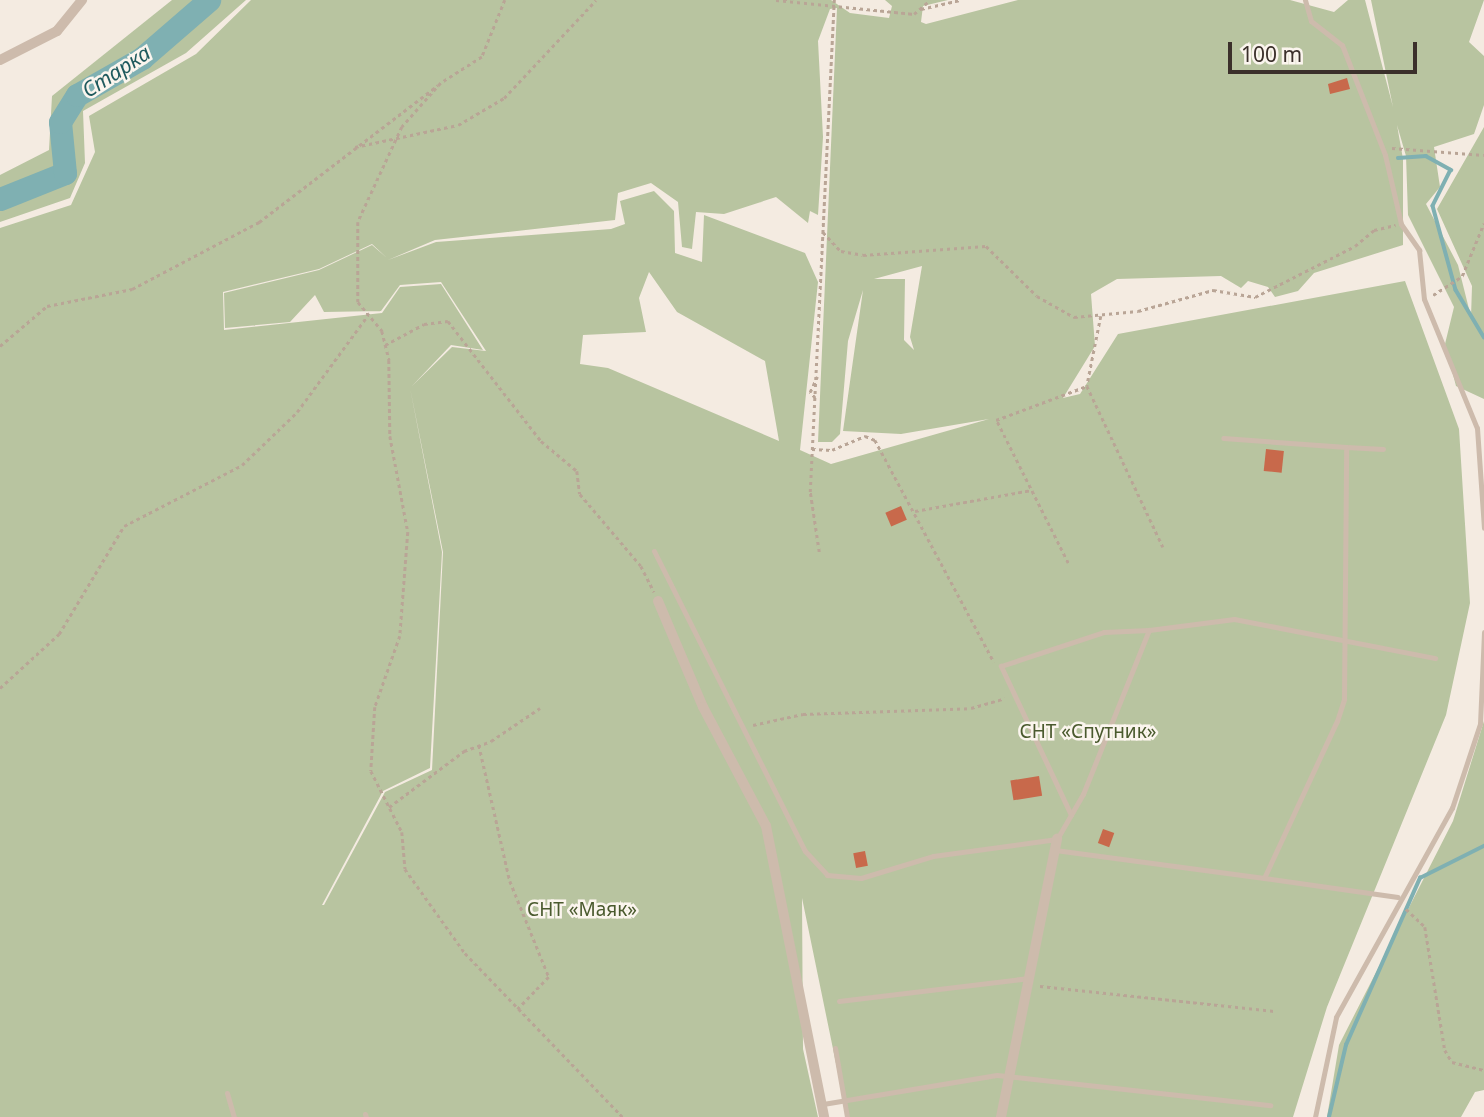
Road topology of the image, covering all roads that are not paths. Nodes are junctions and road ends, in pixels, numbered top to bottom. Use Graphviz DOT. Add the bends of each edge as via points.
graph roads {
  1 [pos="1305,0"];
  2 [pos="77,1"];
  3 [pos="0,60"];
  4 [pos="1223,438"];
  5 [pos="1346,447"];
  6 [pos="1383,449"];
  7 [pos="1484,528"];
  8 [pos="654,551"];
  9 [pos="658,601"];
  10 [pos="1149,630"];
  11 [pos="1484,632"];
  12 [pos="1344,639"];
  13 [pos="1435,658"];
  14 [pos="1071,815"];
  15 [pos="1056,845"];
  16 [pos="1264,878"];
  17 [pos="1398,897"];
  18 [pos="1027,981"];
  19 [pos="839,1001"];
  20 [pos="835,1048"];
  21 [pos="1009,1077"];
  22 [pos="227,1093"];
  23 [pos="844,1100"];
  24 [pos="822,1104"];
  25 [pos="1270,1105"];
  26 [pos="234,1117"];
  27 [pos="824,1117"];
  28 [pos="847,1117"];
  29 [pos="1002,1117"];
  30 [pos="1315,1117"];
  1 -- 7 [label="lane" via="1311,20 1342,45 1382,147 1401,224 1419,250 1424,299 1477,428"];
  2 -- 3 [label="street" via="57,31"];
  4 -- 5 [label="lane"];
  5 -- 6 [label="lane"];
  5 -- 12 [label="lane"];
  8 -- 15 [label="lane" via="805,851 827,875 861,877 933,856"];
  9 -- 24 [label="street" via="703,707 766,826"];
  10 -- 12 [label="lane" via="1213,618"];
  10 -- 14 [label="lane"];
  10 -- 14 [label="lane" via="1104,632 1006,662 999,671"];
  11 -- 17 [label="lane" via="1480,724 1451,808"];
  12 -- 13 [label="lane"];
  12 -- 16 [label="lane" via="1342,708"];
  14 -- 15 [label="lane"];
  15 -- 16 [label="lane"];
  15 -- 18 [label="street"];
  16 -- 17 [label="lane"];
  17 -- 30 [label="lane" via="1336,1017"];
  18 -- 19 [label="lane"];
  18 -- 21 [label="street"];
  20 -- 23 [label="lane"];
  21 -- 23 [label="lane"];
  21 -- 25 [label="lane"];
  21 -- 29 [label="street"];
  22 -- 26 [label="lane"];
  23 -- 24 [label="lane"];
  23 -- 28 [label="lane"];
  24 -- 27 [label="street"];
}
